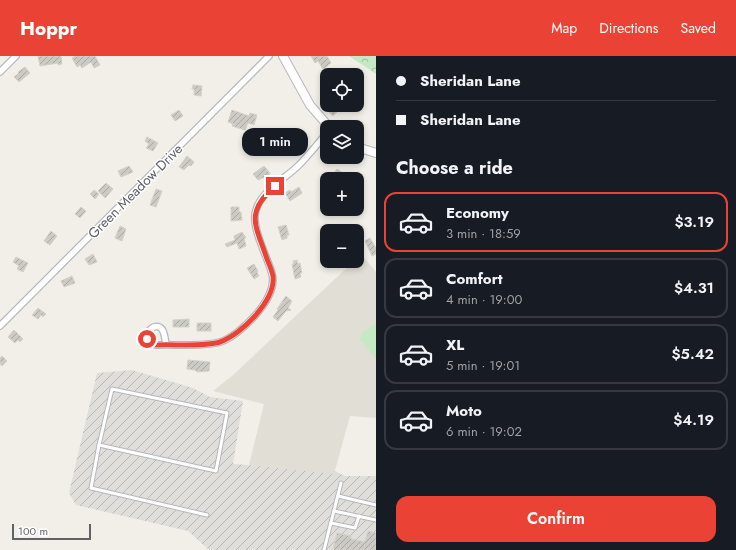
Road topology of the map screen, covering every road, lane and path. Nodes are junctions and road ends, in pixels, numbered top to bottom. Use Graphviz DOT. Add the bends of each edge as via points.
graph roads {
  1 [pos="16,56"];
  2 [pos="269,56"];
  3 [pos="283,56"];
  4 [pos="0,72"];
  5 [pos="323,120"];
  6 [pos="320,141"];
  7 [pos="364,149"];
  8 [pos="376,153"];
  9 [pos="0,326"];
  10 [pos="166,344"];
  11 [pos="99,445"];
  12 [pos="341,483"];
  13 [pos="338,496"];
  14 [pos="376,505"];
  15 [pos="334,511"];
  16 [pos="207,515"];
  17 [pos="359,516"];
  18 [pos="376,520"];
  19 [pos="331,523"];
  20 [pos="324,550"];
  1 -- 4 [label="street"];
  2 -- 9 [label="street, Green Meadow Drive"];
  3 -- 5 [label="main road" via="310,105"];
  6 -- 10 [label="street" via="299,165 266,194 254,214 273,276 272,290 264,305 240,329 220,342"];
  7 -- 8 [label="main road"];
  11 -- 11 [label="lane" via="112,389 227,413 216,471"];
  11 -- 16 [label="lane" via="91,488"];
  12 -- 13 [label="lane"];
  13 -- 14 [label="lane"];
  13 -- 15 [label="lane"];
  15 -- 17 [label="lane"];
  15 -- 19 [label="lane"];
  17 -- 18 [label="lane"];
  17 -- 19 [label="lane" via="355,528"];
  19 -- 20 [label="lane"];
}
